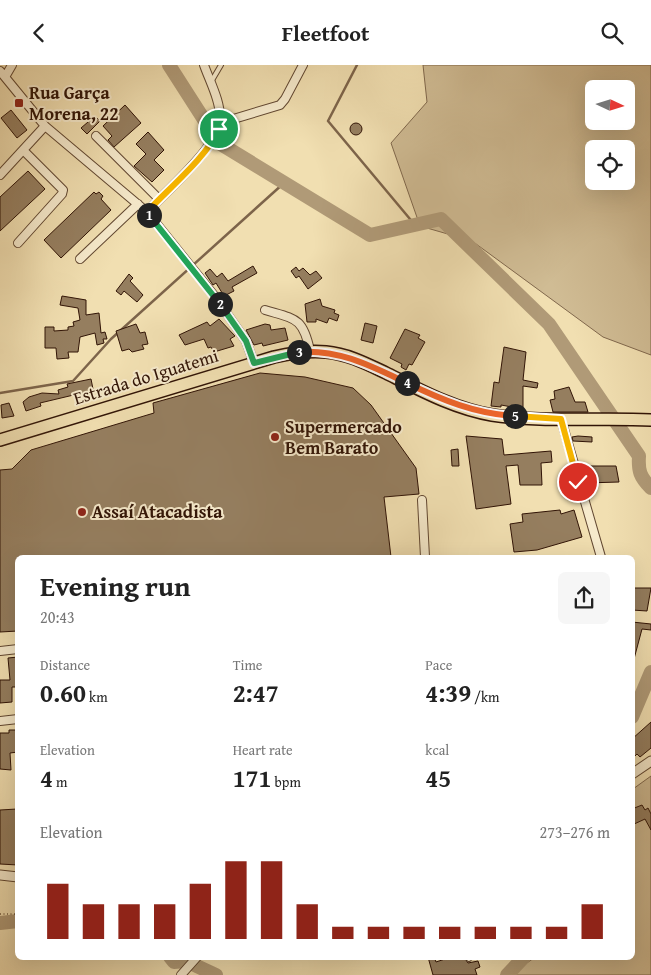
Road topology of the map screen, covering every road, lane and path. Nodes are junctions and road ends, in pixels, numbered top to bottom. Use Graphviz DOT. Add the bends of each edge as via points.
graph roads {
  1 [pos="12,65"];
  2 [pos="204,65"];
  3 [pos="221,65"];
  4 [pos="303,65"];
  5 [pos="2,74"];
  6 [pos="210,83"];
  7 [pos="220,123"];
  8 [pos="45,126"];
  9 [pos="96,135"];
  10 [pos="24,151"];
  11 [pos="0,175"];
  12 [pos="158,199"];
  13 [pos="138,204"];
  14 [pos="147,212"];
  15 [pos="18,243"];
  16 [pos="80,259"];
  17 [pos="265,310"];
  18 [pos="310,351"];
  19 [pos="254,363"];
  20 [pos="561,419"];
  21 [pos="651,420"];
  22 [pos="0,440"];
  23 [pos="422,500"];
  24 [pos="425,555"];
  25 [pos="600,555"];
  26 [pos="15,649"];
  27 [pos="0,651"];
  28 [pos="15,719"];
  29 [pos="0,721"];
  30 [pos="651,761"];
  31 [pos="635,772"];
  32 [pos="0,875"];
  33 [pos="15,877"];
  34 [pos="15,914"];
  35 [pos="0,915"];
  36 [pos="194,960"];
  37 [pos="182,974"];
  1 -- 5 [label="street"];
  2 -- 6 [label="street"];
  3 -- 6 [label="lane"];
  4 -- 7 [label="street" via="280,105"];
  5 -- 8 [label="street"];
  6 -- 7 [label="street"];
  7 -- 12 [label="street" via="214,140"];
  8 -- 10 [label="street"];
  8 -- 13 [label="street"];
  9 -- 12 [label="street"];
  10 -- 11 [label="street"];
  10 -- 15 [label="street" via="63,190"];
  12 -- 14 [label="street"];
  13 -- 14 [label="street"];
  13 -- 16 [label="street"];
  14 -- 19 [label="street" via="216,298 246,341"];
  17 -- 18 [label="street" via="297,321 306,331"];
  18 -- 19 [label="main road, Estrada do Iguatemi"];
  18 -- 20 [label="main road, Estrada do Iguatemi" via="352,358 431,395 473,410 493,415"];
  19 -- 22 [label="main road, Estrada do Iguatemi"];
  20 -- 21 [label="main road, Estrada do Iguatemi"];
  20 -- 25 [label="street"];
  23 -- 24 [label="street"];
  26 -- 27 [label="street"];
  28 -- 29 [label="street"];
  30 -- 31 [label="street"];
  32 -- 33 [label="street"];
  34 -- 35 [label="path"];
  36 -- 37 [label="street"];
}
